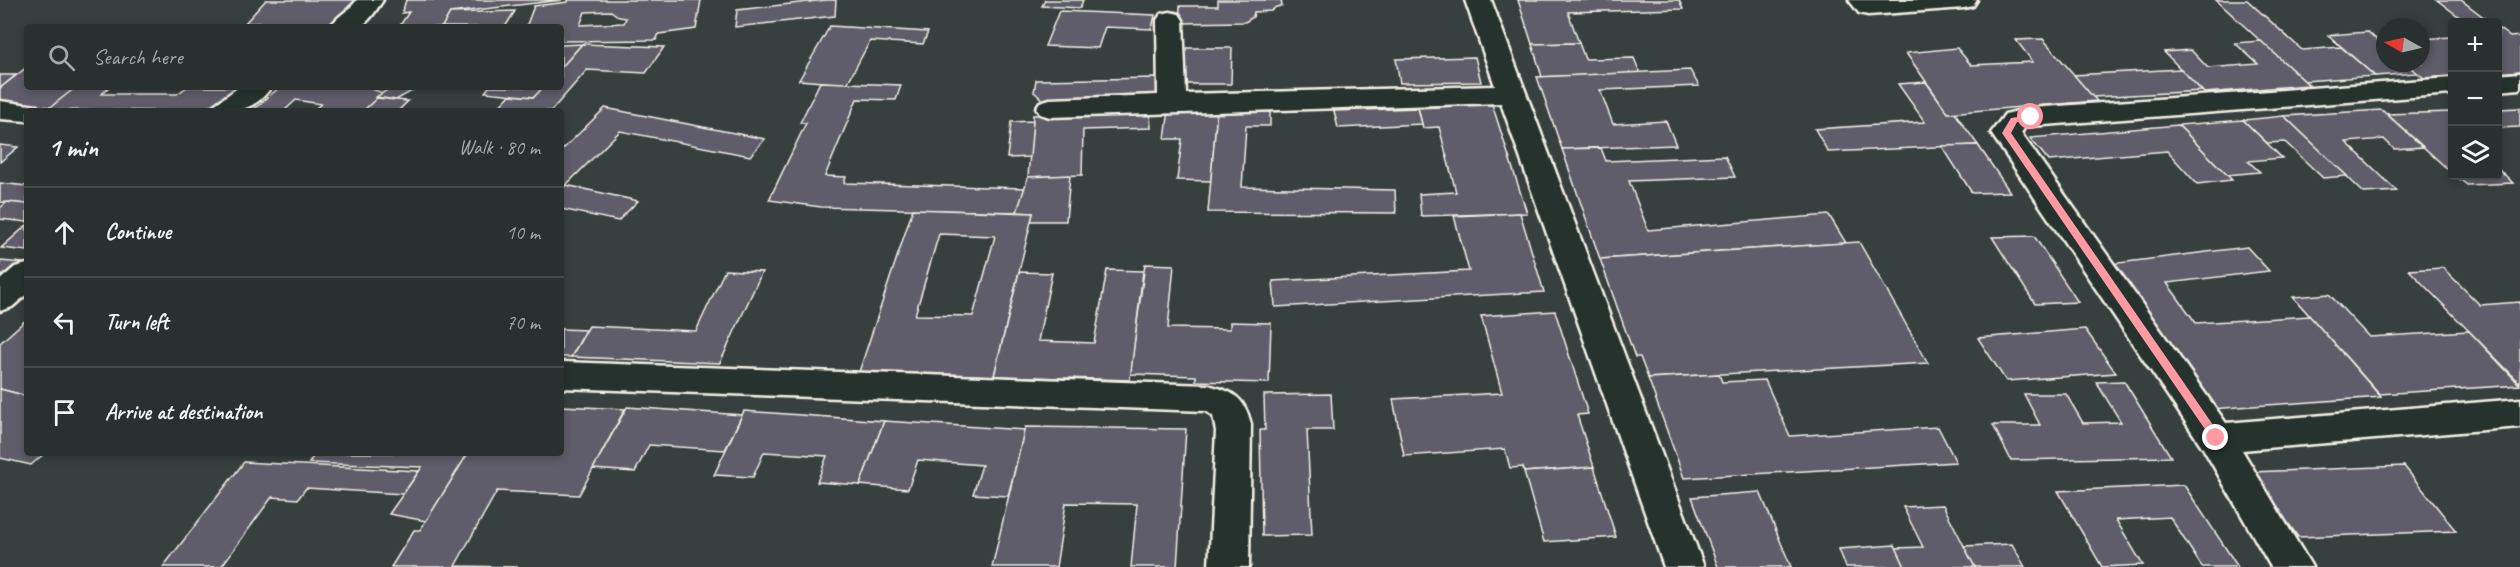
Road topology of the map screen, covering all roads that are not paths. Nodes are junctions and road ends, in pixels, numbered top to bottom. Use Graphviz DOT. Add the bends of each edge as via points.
graph roads {
  1 [pos="370,0"];
  2 [pos="1478,0"];
  3 [pos="1862,0"];
  4 [pos="1964,0"];
  5 [pos="1170,20"];
  6 [pos="347,24"];
  7 [pos="2520,81"];
  8 [pos="2502,83"];
  9 [pos="2448,86"];
  10 [pos="253,90"];
  11 [pos="1512,94"];
  12 [pos="1172,103"];
  13 [pos="228,108"];
  14 [pos="1050,108"];
  15 [pos="0,110"];
  16 [pos="24,112"];
  17 [pos="24,278"];
  18 [pos="0,299"];
  19 [pos="564,375"];
  20 [pos="2520,413"];
  21 [pos="2216,438"];
  22 [pos="1228,567"];
  23 [pos="1684,567"];
  24 [pos="2292,567"];
  1 -- 6 [label="street"];
  2 -- 11 [label="street"];
  3 -- 4 [label="street" via="1868,7"];
  5 -- 12 [label="street"];
  7 -- 8 [label="street"];
  9 -- 21 [label="street" via="2031,117 2009,125 2006,133"];
  10 -- 13 [label="street"];
  11 -- 12 [label="street"];
  11 -- 23 [label="street"];
  12 -- 14 [label="street"];
  15 -- 16 [label="street"];
  17 -- 18 [label="street"];
  19 -- 22 [label="street" via="1208,398 1222,402 1230,412 1234,431"];
  20 -- 21 [label="street"];
  21 -- 24 [label="street"];
}
